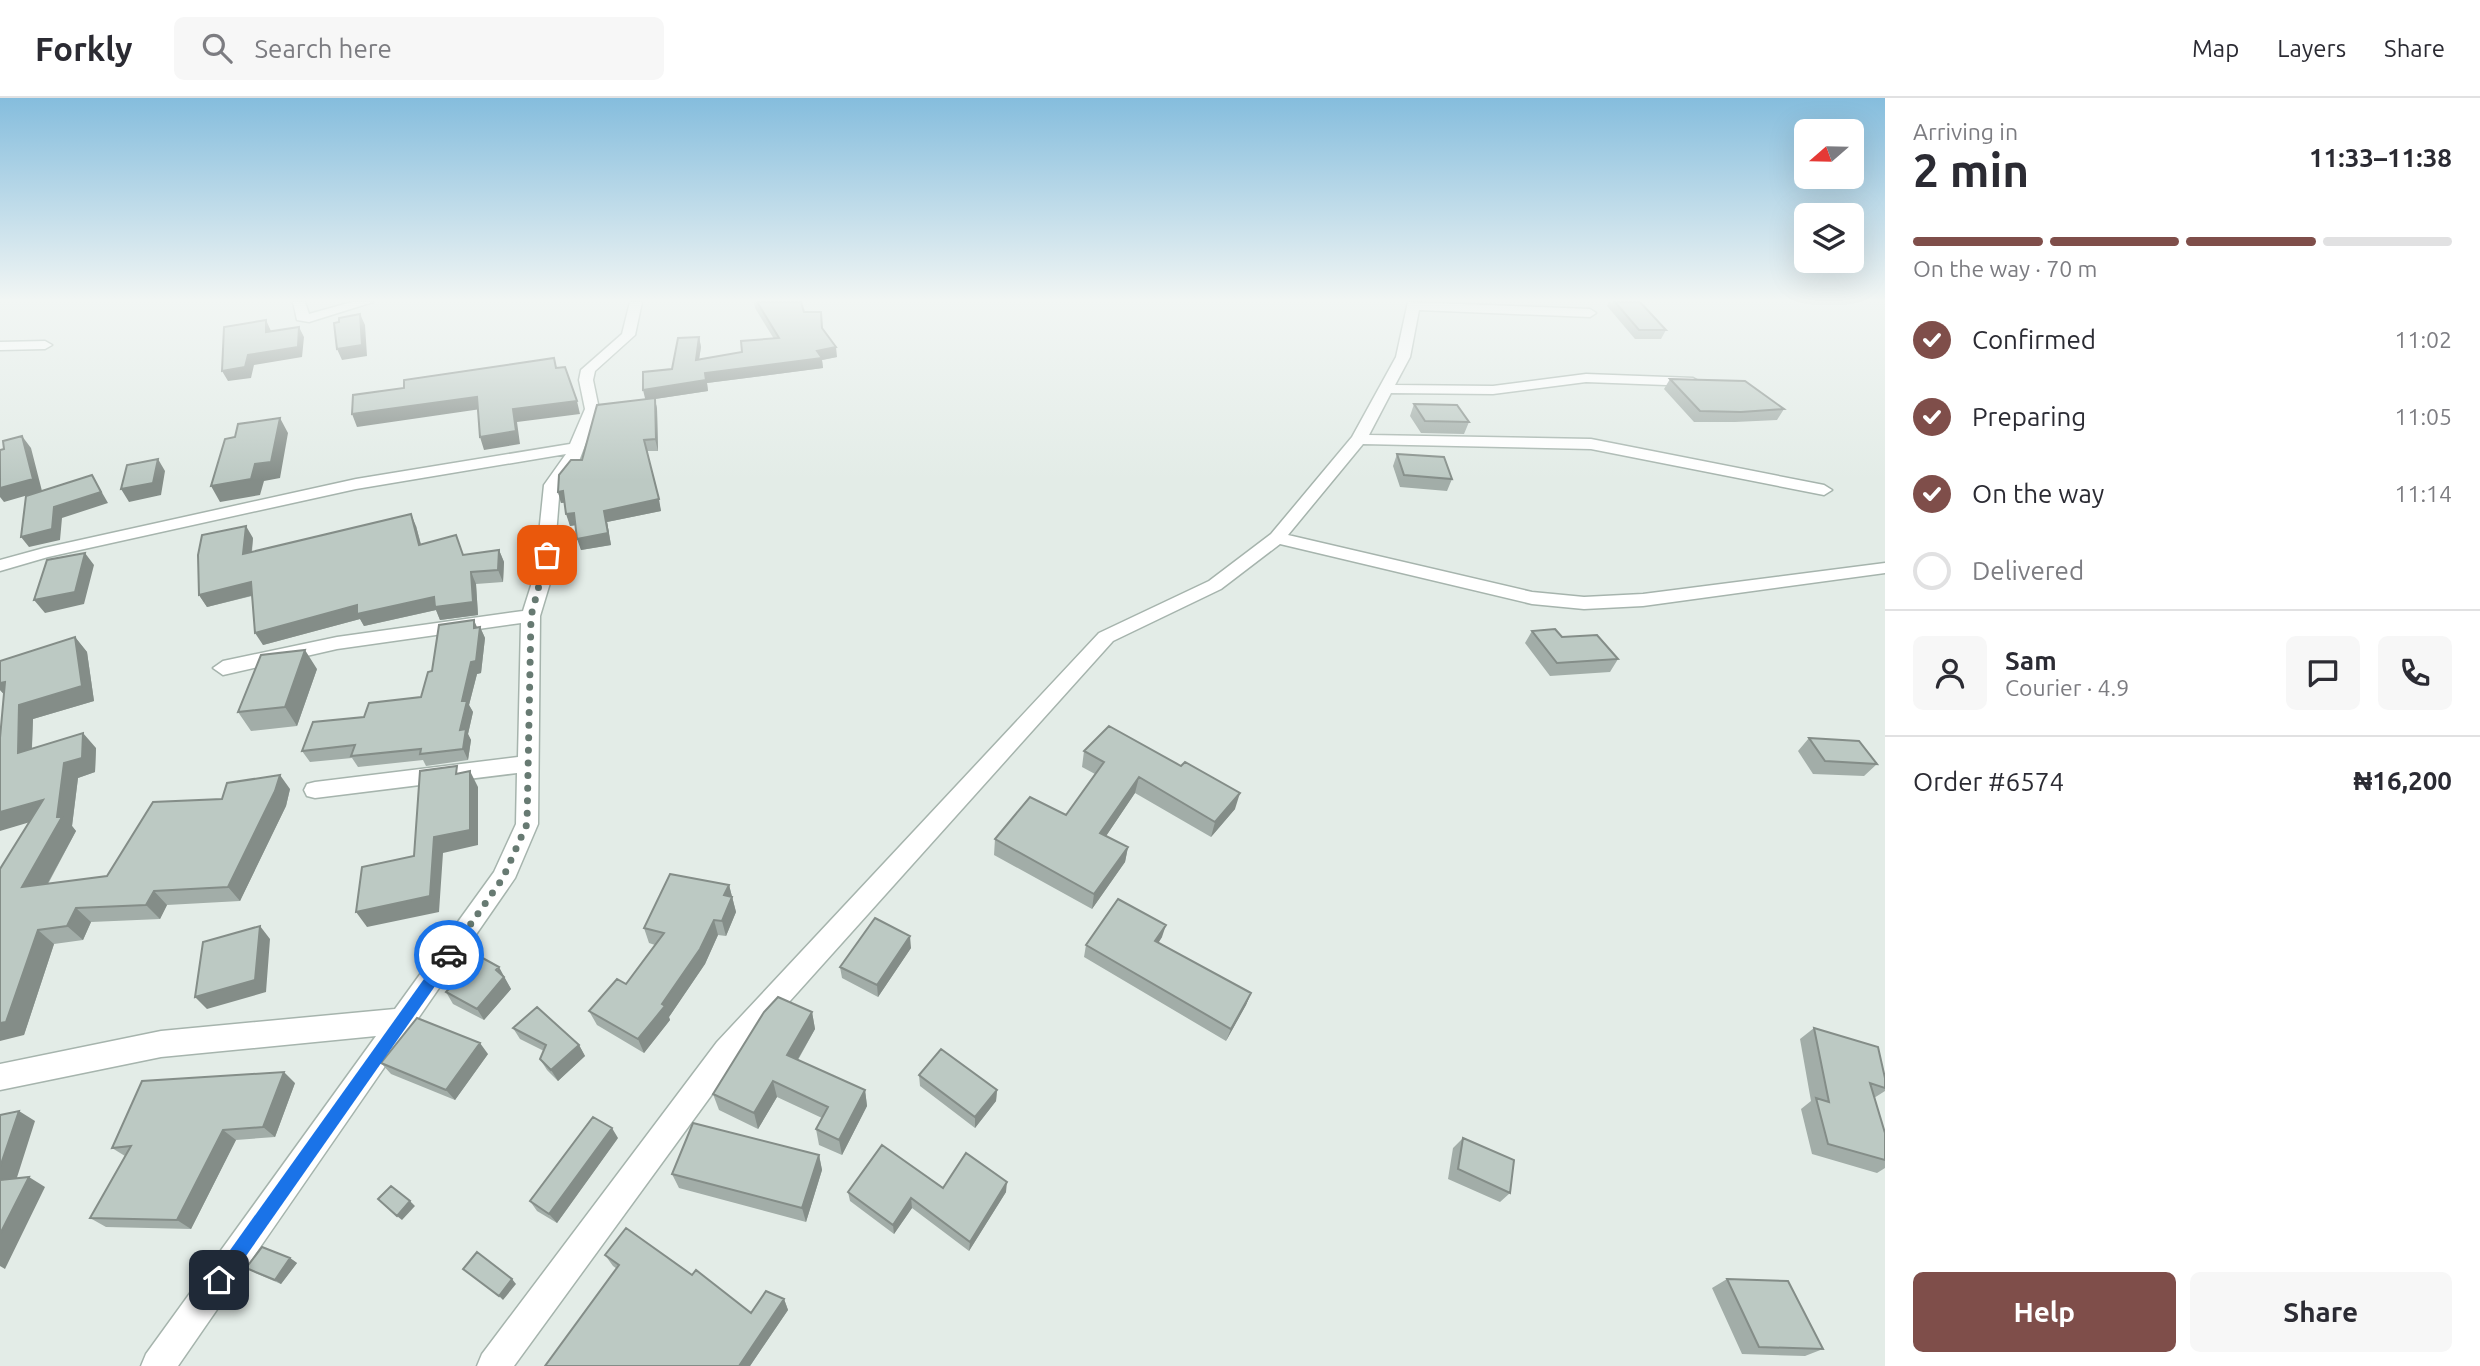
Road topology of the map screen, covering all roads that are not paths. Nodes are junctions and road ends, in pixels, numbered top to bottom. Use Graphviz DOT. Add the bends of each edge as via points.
graph roads {
  1 [pos="598,361"];
  2 [pos="1400,361"];
  3 [pos="1693,382"];
  4 [pos="1385,389"];
  5 [pos="1359,439"];
  6 [pos="578,447"];
  7 [pos="1824,490"];
  8 [pos="1277,538"];
  9 [pos="0,566"];
  10 [pos="1885,568"];
  11 [pos="531,616"];
  12 [pos="223,668"];
  13 [pos="526,764"];
  14 [pos="315,790"];
  15 [pos="402,1021"];
  16 [pos="0,1077"];
  17 [pos="158,1366"];
  18 [pos="494,1366"];
  1 -- 6 [label="street" via="588,370 592,409"];
  2 -- 4 [label="street"];
  3 -- 4 [label="street" via="1586,377 1493,390"];
  4 -- 5 [label="street"];
  5 -- 7 [label="street" via="1591,444"];
  5 -- 8 [label="street"];
  6 -- 9 [label="street" via="356,484"];
  6 -- 11 [label="street" via="552,485 544,573"];
  8 -- 10 [label="street" via="1532,598 1584,603 1643,600"];
  8 -- 18 [label="street" via="1215,585 1106,637 727,1051"];
  11 -- 12 [label="street" via="356,639"];
  11 -- 13 [label="street"];
  13 -- 14 [label="street"];
  13 -- 15 [label="street" via="527,824 503,878"];
  15 -- 16 [label="street" via="161,1044"];
  15 -- 17 [label="street"];
}
